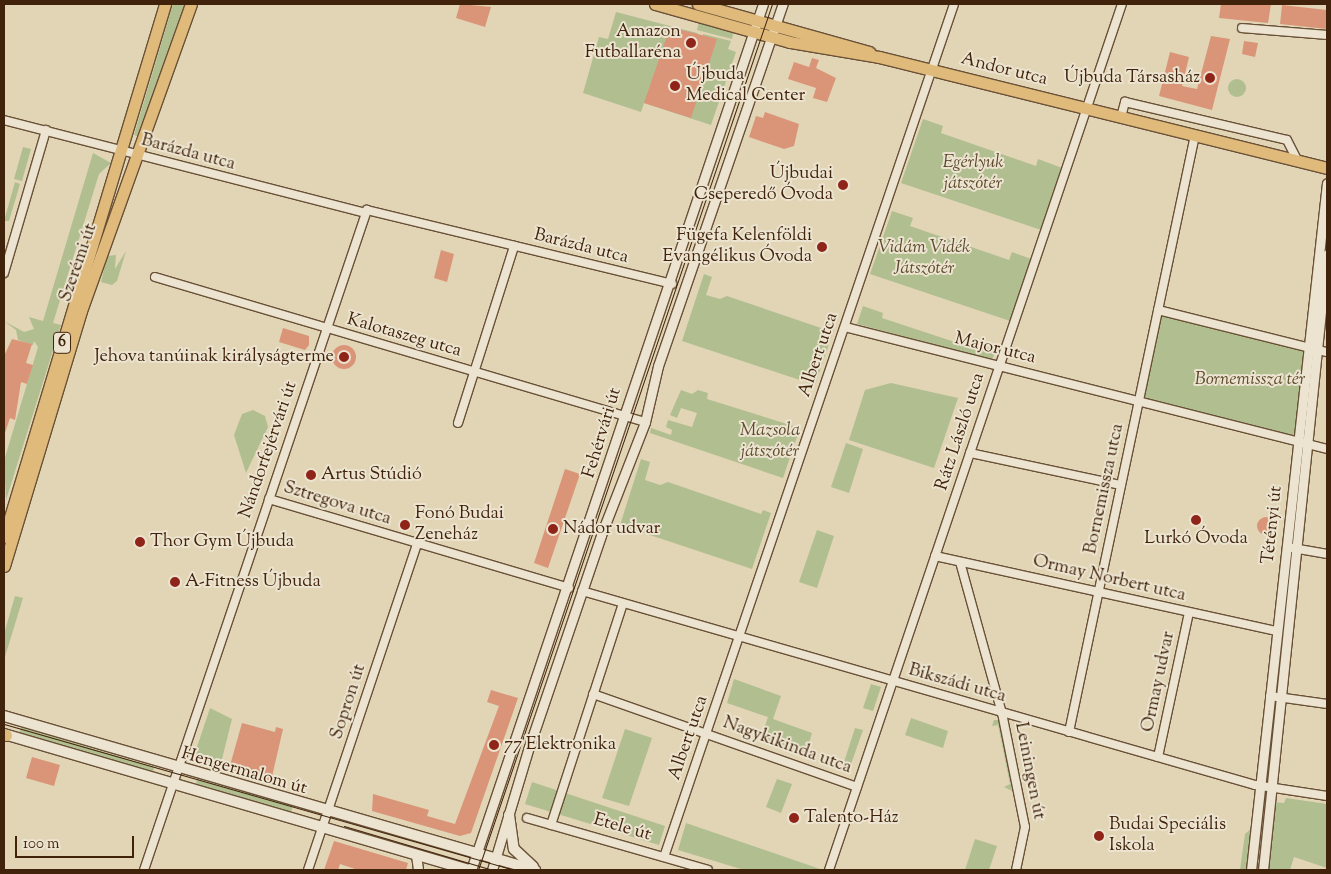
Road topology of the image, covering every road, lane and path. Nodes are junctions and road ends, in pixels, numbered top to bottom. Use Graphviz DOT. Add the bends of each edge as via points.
graph roads {
  1 [pos="164,4"];
  2 [pos="191,4"];
  3 [pos="655,4"];
  4 [pos="698,4"];
  5 [pos="763,4"];
  6 [pos="783,4"];
  7 [pos="954,4"];
  8 [pos="1122,4"];
  9 [pos="759,18"];
  10 [pos="777,24"];
  11 [pos="1242,28"];
  12 [pos="754,31"];
  13 [pos="1327,36"];
  14 [pos="773,37"];
  15 [pos="879,57"];
  16 [pos="931,70"];
  17 [pos="1087,109"];
  18 [pos="1121,117"];
  19 [pos="4,120"];
  20 [pos="46,130"];
  21 [pos="1194,135"];
  22 [pos="120,149"];
  23 [pos="137,155"];
  24 [pos="1297,160"];
  25 [pos="1327,168"];
  26 [pos="1327,183"];
  27 [pos="366,212"];
  28 [pos="514,246"];
  29 [pos="1327,254"];
  30 [pos="4,273"];
  31 [pos="155,278"];
  32 [pos="672,284"];
  33 [pos="1158,310"];
  34 [pos="845,327"];
  35 [pos="327,328"];
  36 [pos="1309,347"];
  37 [pos="1323,351"];
  38 [pos="999,366"];
  39 [pos="475,372"];
  40 [pos="1139,400"];
  41 [pos="624,414"];
  42 [pos="645,422"];
  43 [pos="458,423"];
  44 [pos="1298,440"];
  45 [pos="1308,444"];
  46 [pos="1327,449"];
  47 [pos="970,453"];
  48 [pos="1121,485"];
  49 [pos="269,499"];
  50 [pos="4,537"];
  51 [pos="417,544"];
  52 [pos="1287,547"];
  53 [pos="1298,549"];
  54 [pos="1327,554"];
  55 [pos="935,556"];
  56 [pos="960,562"];
  57 [pos="4,566"];
  58 [pos="569,588"];
  59 [pos="582,591"];
  60 [pos="1099,592"];
  61 [pos="623,604"];
  62 [pos="1189,613"];
  63 [pos="1277,631"];
  64 [pos="739,636"];
  65 [pos="893,681"];
  66 [pos="593,694"];
  67 [pos="1270,696"];
  68 [pos="1282,698"];
  69 [pos="1327,704"];
  70 [pos="1002,713"];
  71 [pos="4,716"];
  72 [pos="1069,732"];
  73 [pos="706,734"];
  74 [pos="4,735"];
  75 [pos="1158,757"];
  76 [pos="179,769"];
  77 [pos="175,782"];
  78 [pos="857,787"];
  79 [pos="1266,787"];
  80 [pos="1327,796"];
  81 [pos="329,813"];
  82 [pos="509,815"];
  83 [pos="526,818"];
  84 [pos="551,825"];
  85 [pos="324,828"];
  86 [pos="477,852"];
  87 [pos="416,855"];
  88 [pos="496,858"];
  89 [pos="664,858"];
  90 [pos="144,870"];
  91 [pos="308,870"];
  92 [pos="418,870"];
  93 [pos="470,870"];
  94 [pos="492,870"];
  95 [pos="537,870"];
  96 [pos="708,870"];
  97 [pos="829,870"];
  98 [pos="1016,870"];
  99 [pos="1252,870"];
  100 [pos="1262,870"];
  1 -- 22 [label="main road, Szerémi út / 6"];
  2 -- 23 [label="main road, Szerémi út / 6"];
  3 -- 12 [label="main road, Andor utca"];
  4 -- 9 [label="main road, Andor utca"];
  5 -- 9 [label="street, Fehérvári út"];
  6 -- 10 [label="street, Fehérvári út"];
  7 -- 16 [label="street, Albert utca"];
  8 -- 17 [label="street, Rátz László utca"];
  9 -- 10 [label="main road, Andor utca"];
  9 -- 12 [label="street, Fehérvári út"];
  10 -- 14 [label="street, Fehérvári út"];
  10 -- 15 [label="main road, Andor utca"];
  11 -- 13 [label="street"];
  12 -- 14 [label="main road, Andor utca"];
  12 -- 32 [label="street, Fehérvári út"];
  14 -- 15 [label="main road, Andor utca"];
  14 -- 42 [label="street, Fehérvári út" via="658,366"];
  15 -- 16 [label="main road, Andor utca"];
  16 -- 17 [label="main road, Andor utca"];
  16 -- 34 [label="street, Albert utca"];
  17 -- 18 [label="main road, Andor utca"];
  17 -- 38 [label="street, Rátz László utca"];
  18 -- 21 [label="main road, Andor utca"];
  18 -- 24 [label="street" via="1125,102 1287,140"];
  19 -- 20 [label="street, Barázda utca"];
  20 -- 22 [label="street, Barázda utca"];
  20 -- 30 [label="street"];
  21 -- 24 [label="main road, Andor utca"];
  21 -- 33 [label="street"];
  22 -- 23 [label="street, Barázda utca"];
  22 -- 50 [label="main road, Szerémi út / 6"];
  23 -- 27 [label="street, Barázda utca"];
  23 -- 57 [label="main road, Szerémi út / 6" via="81,311"];
  24 -- 25 [label="main road, Andor utca"];
  26 -- 36 [label="street, Tétényi út"];
  27 -- 28 [label="street, Barázda utca"];
  27 -- 35 [label="street, Nándorfejérvári út"];
  28 -- 32 [label="street, Barázda utca"];
  28 -- 39 [label="street"];
  29 -- 37 [label="street, Tétényi út"];
  31 -- 35 [label="street, Kalotaszeg utca"];
  32 -- 41 [label="street, Fehérvári út"];
  33 -- 36 [label="street"];
  33 -- 40 [label="street"];
  34 -- 38 [label="street, Major utca"];
  34 -- 64 [label="street, Albert utca"];
  35 -- 39 [label="street, Kalotaszeg utca"];
  35 -- 49 [label="street, Nándorfejérvári út"];
  36 -- 37 [label="street"];
  36 -- 44 [label="street, Tétényi út"];
  37 -- 45 [label="street, Tétényi út"];
  38 -- 40 [label="street, Major utca"];
  38 -- 47 [label="street, Rátz László utca"];
  39 -- 41 [label="street, Kalotaszeg utca"];
  39 -- 43 [label="street"];
  40 -- 44 [label="street"];
  40 -- 48 [label="street, Bornemissza utca"];
  41 -- 42 [label="street, Kalotaszeg utca"];
  41 -- 58 [label="street, Fehérvári út"];
  42 -- 59 [label="street, Fehérvári út"];
  44 -- 45 [label="street"];
  44 -- 52 [label="street, Tétényi út"];
  45 -- 46 [label="street"];
  45 -- 53 [label="street, Tétényi út"];
  47 -- 48 [label="street"];
  47 -- 55 [label="street, Rátz László utca"];
  48 -- 60 [label="street, Bornemissza utca"];
  49 -- 51 [label="street, Sztregova utca"];
  49 -- 76 [label="street, Nándorfejérvári út"];
  51 -- 58 [label="street, Sztregova utca"];
  51 -- 81 [label="street, Sopron út"];
  52 -- 53 [label="street"];
  52 -- 63 [label="street, Tétényi út"];
  53 -- 54 [label="street"];
  53 -- 68 [label="street, Tétényi út"];
  55 -- 56 [label="street, Ormay Norbert utca"];
  55 -- 65 [label="street, Rátz László utca"];
  56 -- 60 [label="street, Ormay Norbert utca"];
  56 -- 70 [label="street, Leiningen út"];
  58 -- 86 [label="street, Fehérvári út"];
  59 -- 61 [label="street, Bikszádi utca"];
  59 -- 82 [label="street, Fehérvári út"];
  60 -- 62 [label="street, Ormay Norbert utca"];
  60 -- 72 [label="street, Bornemissza utca"];
  61 -- 64 [label="street, Bikszádi utca"];
  61 -- 66 [label="street"];
  62 -- 63 [label="street, Ormay Norbert utca"];
  62 -- 75 [label="street, Ormay udvar"];
  63 -- 67 [label="street, Tétényi út"];
  64 -- 65 [label="street, Bikszádi utca"];
  64 -- 73 [label="street, Albert utca"];
  65 -- 70 [label="street, Bikszádi utca"];
  65 -- 78 [label="street, Rátz László utca"];
  66 -- 73 [label="street, Nagykikinda utca"];
  66 -- 84 [label="street"];
  67 -- 68 [label="street"];
  67 -- 79 [label="street, Tétényi út"];
  68 -- 69 [label="street"];
  68 -- 79 [label="street, Tétényi út"];
  70 -- 72 [label="street, Bikszádi utca"];
  70 -- 98 [label="street, Leiningen út" via="1025,827"];
  71 -- 76 [label="main road, Hengermalom út"];
  72 -- 75 [label="street, Bikszádi utca"];
  73 -- 78 [label="street, Nagykikinda utca"];
  73 -- 89 [label="street, Albert utca"];
  74 -- 77 [label="main road, Hengermalom út"];
  75 -- 79 [label="street, Bikszádi utca"];
  76 -- 77 [label="street, Nándorfejérvári út"];
  76 -- 81 [label="main road, Hengermalom út"];
  77 -- 85 [label="main road, Hengermalom út"];
  77 -- 90 [label="street, Nándorfejérvári út"];
  78 -- 97 [label="street, Rátz László utca"];
  79 -- 80 [label="street, Bikszádi utca"];
  79 -- 99 [label="street, Tétényi út"];
  79 -- 100 [label="street, Tétényi út"];
  81 -- 85 [label="street, Sopron út"];
  81 -- 86 [label="main road, Hengermalom út"];
  82 -- 88 [label="street, Fehérvári út"];
  82 -- 95 [label="main road" via="514,849"];
  83 -- 84 [label="street, Etele út"];
  84 -- 89 [label="street, Etele út"];
  85 -- 87 [label="main road, Hengermalom út"];
  85 -- 91 [label="street, Sopron út"];
  86 -- 88 [label="main road"];
  86 -- 93 [label="street, Fehérvári út"];
  87 -- 92 [label="street"];
  87 -- 93 [label="main road, Hengermalom út"];
  88 -- 94 [label="street, Fehérvári út"];
  88 -- 95 [label="main road"];
  89 -- 96 [label="street, Etele út"];
}
